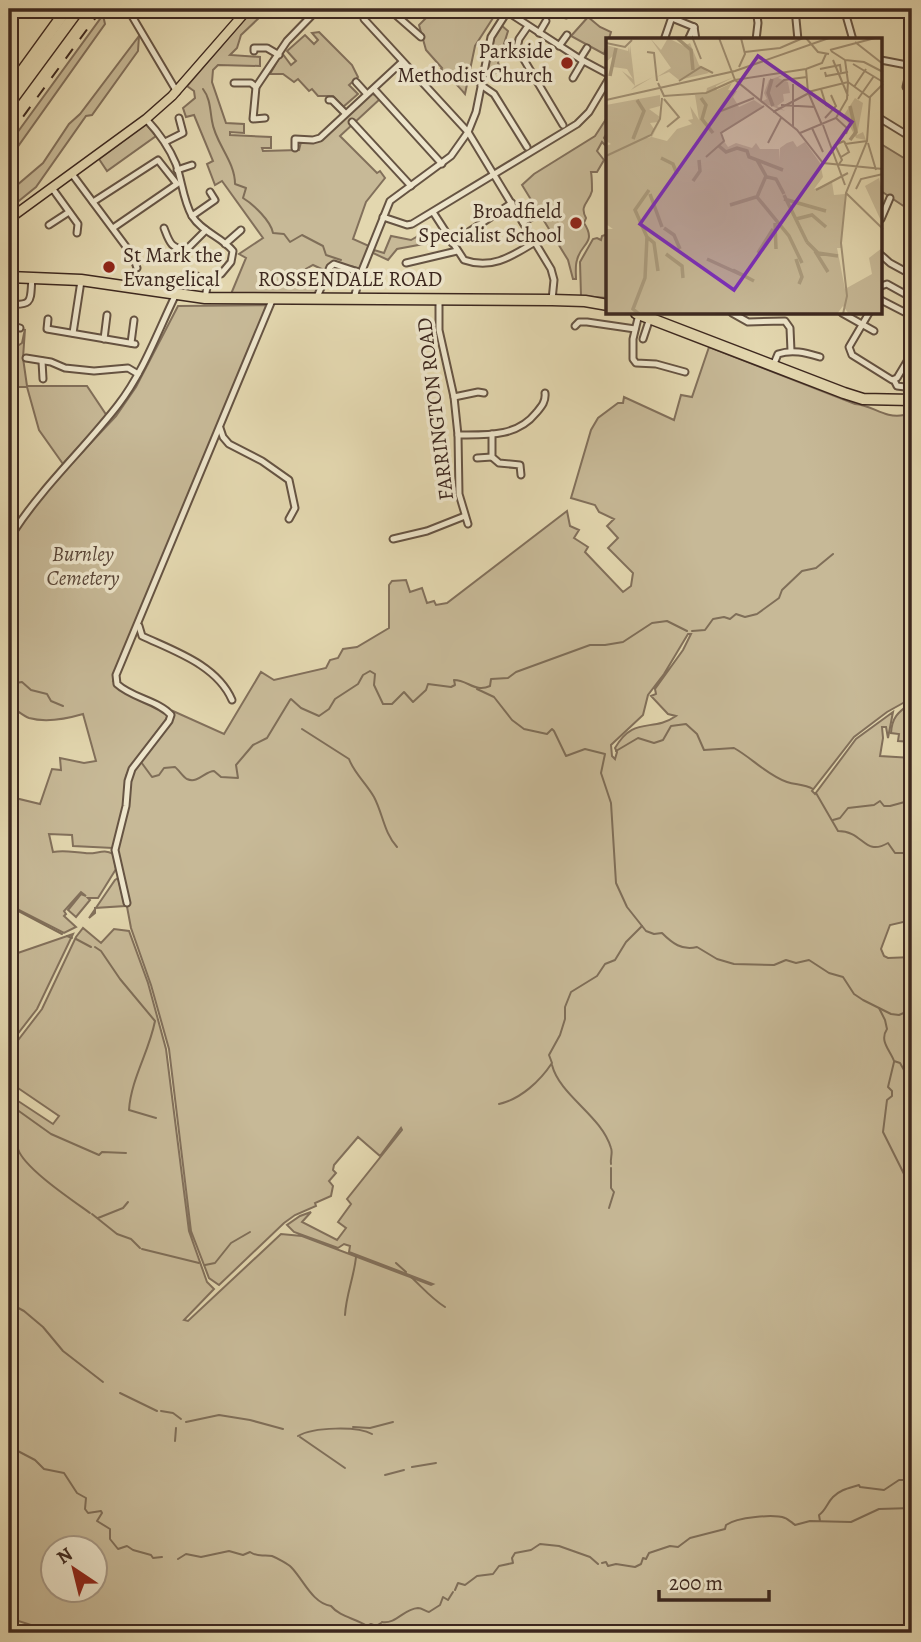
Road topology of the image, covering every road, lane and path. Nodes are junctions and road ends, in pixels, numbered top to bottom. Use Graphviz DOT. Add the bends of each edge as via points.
graph roads {
  1 [pos="69,9"];
  2 [pos="79,9"];
  3 [pos="248,9"];
  4 [pos="318,9"];
  5 [pos="389,9"];
  6 [pos="553,9"];
  7 [pos="574,9"];
  8 [pos="665,9"];
  9 [pos="695,9"];
  10 [pos="756,9"];
  11 [pos="825,9"];
  12 [pos="841,9"];
  13 [pos="505,10"];
  14 [pos="128,11"];
  15 [pos="795,11"];
  16 [pos="673,14"];
  17 [pos="364,19"];
  18 [pos="546,22"];
  19 [pos="528,26"];
  20 [pos="694,27"];
  21 [pos="539,33"];
  22 [pos="567,35"];
  23 [pos="421,37"];
  24 [pos="665,38"];
  25 [pos="689,38"];
  26 [pos="696,38"];
  27 [pos="756,38"];
  28 [pos="799,38"];
  29 [pos="852,38"];
  30 [pos="559,46"];
  31 [pos="587,48"];
  32 [pos="254,51"];
  33 [pos="279,55"];
  34 [pos="581,60"];
  35 [pos="883,60"];
  36 [pos="402,62"];
  37 [pos="911,66"];
  38 [pos="606,73"];
  39 [pos="573,78"];
  40 [pos="356,82"];
  41 [pos="234,83"];
  42 [pos="606,83"];
  43 [pos="481,85"];
  44 [pos="256,87"];
  45 [pos="906,87"];
  46 [pos="374,89"];
  47 [pos="9,91"];
  48 [pos="177,92"];
  49 [pos="366,93"];
  50 [pos="329,100"];
  51 [pos="9,104"];
  52 [pos="345,113"];
  53 [pos="179,118"];
  54 [pos="265,118"];
  55 [pos="146,119"];
  56 [pos="883,120"];
  57 [pos="352,122"];
  58 [pos="563,125"];
  59 [pos="468,132"];
  60 [pos="912,138"];
  61 [pos="165,142"];
  62 [pos="527,147"];
  63 [pos="295,148"];
  64 [pos="442,164"];
  65 [pos="192,165"];
  66 [pos="177,170"];
  67 [pos="72,174"];
  68 [pos="494,175"];
  69 [pos="411,186"];
  70 [pos="52,188"];
  71 [pos="210,192"];
  72 [pos="890,198"];
  73 [pos="93,202"];
  74 [pos="512,204"];
  75 [pos="883,209"];
  76 [pos="69,212"];
  77 [pos="433,212"];
  78 [pos="537,214"];
  79 [pos="192,216"];
  80 [pos="383,217"];
  81 [pos="9,219"];
  82 [pos="523,222"];
  83 [pos="49,225"];
  84 [pos="113,228"];
  85 [pos="163,228"];
  86 [pos="206,230"];
  87 [pos="241,230"];
  88 [pos="77,233"];
  89 [pos="535,242"];
  90 [pos="452,243"];
  91 [pos="225,244"];
  92 [pos="457,251"];
  93 [pos="883,257"];
  94 [pos="406,263"];
  95 [pos="137,268"];
  96 [pos="361,273"];
  97 [pos="221,274"];
  98 [pos="912,275"];
  99 [pos="197,276"];
  100 [pos="9,277"];
  101 [pos="32,278"];
  102 [pos="81,280"];
  103 [pos="883,285"];
  104 [pos="176,294"];
  105 [pos="905,294"];
  106 [pos="317,298"];
  107 [pos="354,298"];
  108 [pos="205,299"];
  109 [pos="274,299"];
  110 [pos="439,299"];
  111 [pos="552,300"];
  112 [pos="883,301"];
  113 [pos="9,304"];
  114 [pos="606,304"];
  115 [pos="9,310"];
  116 [pos="107,315"];
  117 [pos="638,315"];
  118 [pos="641,315"];
  119 [pos="736,315"];
  120 [pos="845,315"];
  121 [pos="868,315"];
  122 [pos="912,316"];
  123 [pos="650,318"];
  124 [pos="48,319"];
  125 [pos="134,320"];
  126 [pos="9,325"];
  127 [pos="862,325"];
  128 [pos="575,326"];
  129 [pos="20,328"];
  130 [pos="635,329"];
  131 [pos="874,331"];
  132 [pos="73,333"];
  133 [pos="104,339"];
  134 [pos="643,339"];
  135 [pos="791,351"];
  136 [pos="912,353"];
  137 [pos="820,358"];
  138 [pos="28,360"];
  139 [pos="108,360"];
  140 [pos="42,361"];
  141 [pos="773,366"];
  142 [pos="107,369"];
  143 [pos="685,372"];
  144 [pos="138,374"];
  145 [pos="43,379"];
  146 [pos="894,380"];
  147 [pos="912,383"];
  148 [pos="484,393"];
  149 [pos="545,393"];
  150 [pos="454,397"];
  151 [pos="912,400"];
  152 [pos="220,428"];
  153 [pos="492,434"];
  154 [pos="458,435"];
  155 [pos="492,457"];
  156 [pos="477,458"];
  157 [pos="521,475"];
  158 [pos="465,516"];
  159 [pos="289,519"];
  160 [pos="468,524"];
  161 [pos="14,531"];
  162 [pos="393,539"];
  163 [pos="138,623"];
  164 [pos="232,700"];
  165 [pos="127,903"];
  1 -- 47 [label="highway"];
  2 -- 51 [label="highway"];
  3 -- 48 [label="main road"];
  4 -- 33 [label="street"];
  5 -- 23 [label="street"];
  6 -- 7 [label="street" via="566,15"];
  8 -- 16 [label="street"];
  9 -- 16 [label="street"];
  10 -- 27 [label="street"];
  11 -- 15 [label="street"];
  12 -- 29 [label="street"];
  13 -- 19 [label="street"];
  13 -- 43 [label="street" via="491,37"];
  14 -- 48 [label="street"];
  15 -- 28 [label="street"];
  16 -- 20 [label="street"];
  16 -- 24 [label="street"];
  17 -- 36 [label="street"];
  18 -- 21 [label="street"];
  19 -- 21 [label="street"];
  19 -- 58 [label="street" via="517,48"];
  20 -- 25 [label="street"];
  20 -- 26 [label="street"];
  21 -- 30 [label="street"];
  22 -- 30 [label="street"];
  30 -- 34 [label="street"];
  31 -- 34 [label="street"];
  32 -- 33 [label="street" via="267,48"];
  33 -- 44 [label="street"];
  34 -- 38 [label="street"];
  34 -- 39 [label="street"];
  35 -- 37 [label="street"];
  36 -- 46 [label="street"];
  36 -- 59 [label="street"];
  37 -- 45 [label="street"];
  40 -- 49 [label="street"];
  41 -- 44 [label="street"];
  42 -- 68 [label="street" via="577,124"];
  43 -- 59 [label="street"];
  43 -- 62 [label="street" via="494,94"];
  44 -- 54 [label="street" via="253,119"];
  46 -- 49 [label="street"];
  46 -- 64 [label="street"];
  48 -- 55 [label="main road"];
  49 -- 52 [label="street"];
  50 -- 52 [label="street"];
  52 -- 63 [label="street" via="320,138 295,139"];
  53 -- 61 [label="street" via="183,133"];
  55 -- 61 [label="street"];
  55 -- 67 [label="main road"];
  56 -- 60 [label="street"];
  57 -- 69 [label="street"];
  59 -- 64 [label="street"];
  59 -- 68 [label="street"];
  61 -- 66 [label="street"];
  64 -- 69 [label="street"];
  65 -- 66 [label="street"];
  66 -- 79 [label="street"];
  67 -- 70 [label="main road"];
  67 -- 73 [label="street"];
  68 -- 74 [label="street"];
  68 -- 77 [label="street"];
  69 -- 80 [label="street" via="390,201"];
  70 -- 76 [label="street"];
  70 -- 81 [label="main road"];
  71 -- 79 [label="street" via="215,200"];
  72 -- 75 [label="street"];
  73 -- 84 [label="street"];
  73 -- 84 [label="street" via="158,160 177,184"];
  74 -- 82 [label="street"];
  74 -- 90 [label="street"];
  76 -- 83 [label="street"];
  76 -- 88 [label="street" via="78,225"];
  77 -- 80 [label="street" via="407,225"];
  77 -- 90 [label="street"];
  78 -- 82 [label="street"];
  79 -- 86 [label="street"];
  80 -- 96 [label="street"];
  82 -- 89 [label="street"];
  84 -- 95 [label="street"];
  85 -- 86 [label="street" via="178,250 187,249"];
  86 -- 91 [label="street"];
  87 -- 91 [label="street"];
  89 -- 92 [label="street" via="501,262 472,263"];
  89 -- 111 [label="street" via="555,280"];
  90 -- 92 [label="street"];
  91 -- 97 [label="street" via="233,251"];
  92 -- 94 [label="street"];
  93 -- 98 [label="street"];
  96 -- 106 [label="street" via="334,264"];
  96 -- 107 [label="street"];
  99 -- 108 [label="street" via="198,283 207,287"];
  100 -- 101 [label="highway, ROSSENDALE ROAD"];
  101 -- 102 [label="highway, ROSSENDALE ROAD"];
  101 -- 113 [label="street" via="30,300 24,306"];
  102 -- 104 [label="highway, ROSSENDALE ROAD"];
  102 -- 132 [label="street"];
  103 -- 105 [label="street"];
  104 -- 108 [label="highway, ROSSENDALE ROAD"];
  104 -- 144 [label="street"];
  106 -- 107 [label="highway, ROSSENDALE ROAD"];
  106 -- 109 [label="highway, ROSSENDALE ROAD"];
  107 -- 110 [label="highway, ROSSENDALE ROAD"];
  108 -- 109 [label="highway, ROSSENDALE ROAD"];
  109 -- 152 [label="street"];
  110 -- 111 [label="highway, ROSSENDALE ROAD"];
  110 -- 150 [label="street, FARRINGTON ROAD" via="439,330"];
  111 -- 114 [label="highway, ROSSENDALE ROAD"];
  112 -- 122 [label="street"];
  113 -- 115 [label="street"];
  116 -- 133 [label="street"];
  117 -- 130 [label="street"];
  118 -- 123 [label="highway"];
  119 -- 135 [label="street" via="748,322 785,321 790,328"];
  120 -- 127 [label="street"];
  121 -- 127 [label="street"];
  123 -- 134 [label="street"];
  123 -- 141 [label="highway"];
  124 -- 132 [label="street" via="47,329"];
  125 -- 133 [label="street" via="133,344"];
  126 -- 129 [label="street"];
  127 -- 131 [label="street"];
  127 -- 146 [label="street" via="849,351"];
  128 -- 130 [label="street" via="587,322"];
  130 -- 143 [label="street" via="631,350 636,363"];
  132 -- 133 [label="street"];
  135 -- 137 [label="street"];
  135 -- 141 [label="street" via="778,354"];
  136 -- 146 [label="street"];
  138 -- 140 [label="street"];
  139 -- 142 [label="street"];
  140 -- 142 [label="street" via="65,368"];
  140 -- 145 [label="street"];
  141 -- 151 [label="highway" via="863,399"];
  142 -- 144 [label="street" via="128,368"];
  144 -- 161 [label="street" via="120,403 40,494"];
  146 -- 147 [label="street" via="901,387"];
  148 -- 150 [label="street"];
  149 -- 153 [label="street" via="529,422 514,431"];
  150 -- 154 [label="street, FARRINGTON ROAD"];
  152 -- 159 [label="street" via="229,444 289,480 295,508"];
  152 -- 163 [label="street"];
  153 -- 154 [label="street"];
  153 -- 155 [label="street"];
  154 -- 158 [label="street, FARRINGTON ROAD" via="459,494"];
  155 -- 156 [label="street"];
  155 -- 157 [label="street" via="499,463 520,466"];
  158 -- 160 [label="street, FARRINGTON ROAD"];
  158 -- 162 [label="street, FARRINGTON ROAD"];
  163 -- 164 [label="street" via="142,635 218,678"];
  163 -- 165 [label="street" via="115,680 125,692 171,715 128,781 115,850"];
}
